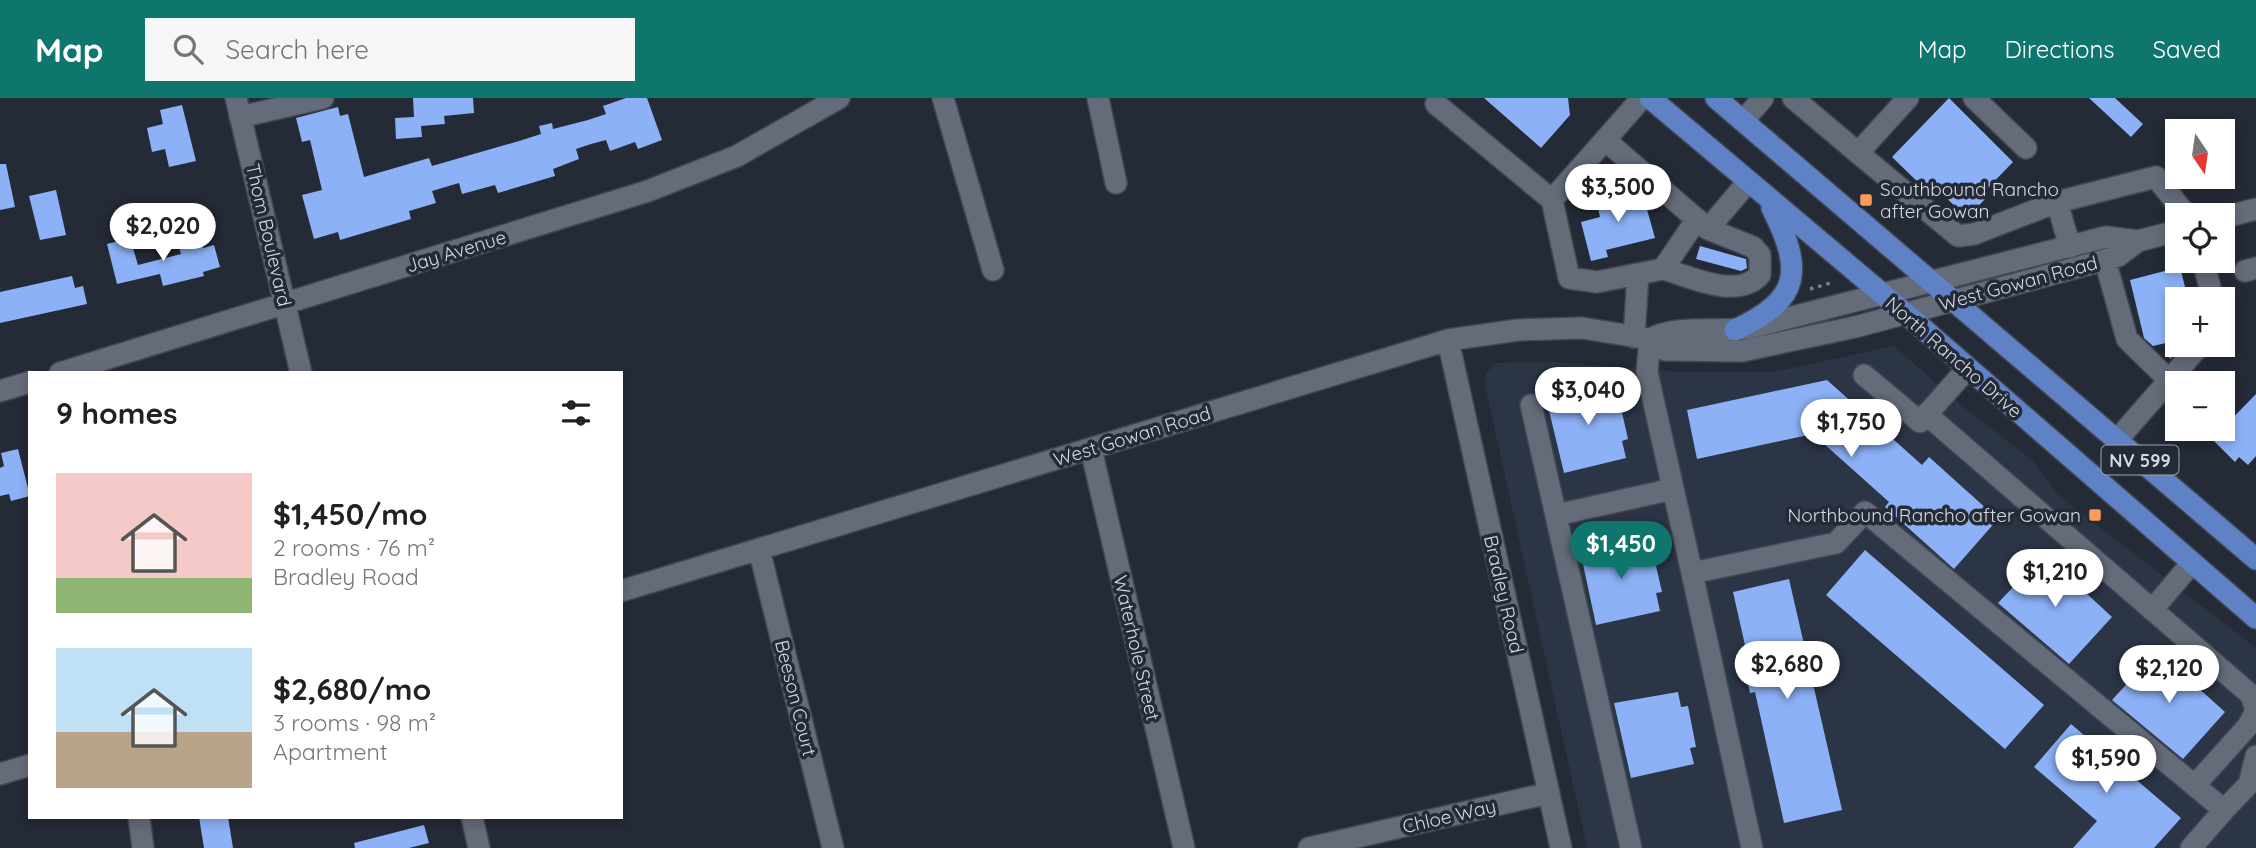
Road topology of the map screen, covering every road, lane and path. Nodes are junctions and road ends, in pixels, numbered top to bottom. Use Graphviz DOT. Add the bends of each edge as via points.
graph roads {
  1 [pos="323,98"];
  2 [pos="839,98"];
  3 [pos="943,98"];
  4 [pos="1098,98"];
  5 [pos="1642,98"];
  6 [pos="1650,98"];
  7 [pos="1716,98"];
  8 [pos="1763,98"];
  9 [pos="1793,98"];
  10 [pos="1908,98"];
  11 [pos="1974,98"];
  12 [pos="1435,100"];
  13 [pos="238,107"];
  14 [pos="1743,121"];
  15 [pos="1605,140"];
  16 [pos="2026,148"];
  17 [pos="1857,153"];
  18 [pos="1116,183"];
  19 [pos="1747,183"];
  20 [pos="1552,200"];
  21 [pos="1768,200"];
  22 [pos="2057,202"];
  23 [pos="2177,203"];
  24 [pos="2256,209"];
  25 [pos="2235,215"];
  26 [pos="1702,224"];
  27 [pos="2165,234"];
  28 [pos="2138,241"];
  29 [pos="2070,247"];
  30 [pos="2105,260"];
  31 [pos="1663,268"];
  32 [pos="993,270"];
  33 [pos="1638,274"];
  34 [pos="1931,282"];
  35 [pos="1830,283"];
  36 [pos="1810,289"];
  37 [pos="1881,293"];
  38 [pos="1952,301"];
  39 [pos="285,304"];
  40 [pos="1905,313"];
  41 [pos="1735,330"];
  42 [pos="1642,338"];
  43 [pos="1448,340"];
  44 [pos="2189,357"];
  45 [pos="1967,369"];
  46 [pos="67,371"];
  47 [pos="301,371"];
  48 [pos="2177,371"];
  49 [pos="1864,375"];
  50 [pos="2165,376"];
  51 [pos="28,383"];
  52 [pos="2165,385"];
  53 [pos="0,391"];
  54 [pos="1531,405"];
  55 [pos="1926,414"];
  56 [pos="2117,440"];
  57 [pos="1091,449"];
  58 [pos="1673,489"];
  59 [pos="1556,515"];
  60 [pos="759,549"];
  61 [pos="2256,559"];
  62 [pos="2191,564"];
  63 [pos="1692,573"];
  64 [pos="623,590"];
  65 [pos="2152,610"];
  66 [pos="2256,618"];
  67 [pos="2256,756"];
  68 [pos="28,766"];
  69 [pos="0,774"];
  70 [pos="2195,785"];
  71 [pos="2253,785"];
  72 [pos="1549,793"];
  73 [pos="2224,810"];
  74 [pos="139,819"];
  75 [pos="473,819"];
  76 [pos="143,848"];
  77 [pos="480,848"];
  78 [pos="833,848"];
  79 [pos="1184,848"];
  80 [pos="1309,848"];
  81 [pos="1561,848"];
  82 [pos="1631,848"];
  83 [pos="1752,848"];
  84 [pos="2191,848"];
  1 -- 13 [label="street"];
  2 -- 39 [label="street, Jay Avenue" via="737,156 648,191"];
  3 -- 32 [label="street"];
  4 -- 18 [label="street"];
  5 -- 15 [label="street"];
  6 -- 19 [label="main road, North Rancho Drive / NV 599"];
  7 -- 14 [label="main road, NV 599"];
  8 -- 14 [label="street"];
  9 -- 17 [label="street"];
  10 -- 17 [label="street"];
  11 -- 16 [label="street"];
  12 -- 20 [label="street"];
  13 -- 39 [label="street, Thom Boulevard"];
  14 -- 34 [label="main road, NV 599"];
  15 -- 20 [label="street"];
  15 -- 26 [label="street"];
  17 -- 22 [label="street" via="1958,236"];
  19 -- 21 [label="main road, North Rancho Drive / NV 599"];
  19 -- 26 [label="street"];
  20 -- 33 [label="street" via="1569,278 1597,282"];
  21 -- 37 [label="main road, North Rancho Drive / NV 599"];
  21 -- 41 [label="main road" via="1788,240 1791,279 1777,306"];
  22 -- 23 [label="street" via="2156,177"];
  22 -- 29 [label="street"];
  24 -- 25 [label="street"];
  26 -- 31 [label="street"];
  26 -- 31 [label="street" via="1753,247 1760,255 1760,275 1751,285 1735,288"];
  27 -- 28 [label="street, West Gowan Road"];
  28 -- 29 [label="street, West Gowan Road" via="2106,237"];
  28 -- 30 [label="street, West Gowan Road"];
  29 -- 34 [label="street, West Gowan Road"];
  30 -- 38 [label="street, West Gowan Road"];
  30 -- 50 [label="street" via="2127,339"];
  31 -- 33 [label="street"];
  33 -- 42 [label="street"];
  34 -- 37 [label="street, West Gowan Road"];
  34 -- 38 [label="main road, NV 599"];
  35 -- 36 [label="path"];
  37 -- 40 [label="main road, North Rancho Drive / NV 599"];
  37 -- 41 [label="street, West Gowan Road"];
  38 -- 40 [label="street, West Gowan Road"];
  38 -- 56 [label="main road, NV 599"];
  39 -- 46 [label="street, Jay Avenue"];
  39 -- 47 [label="street, Thom Boulevard"];
  40 -- 42 [label="street, West Gowan Road" via="1742,351 1665,350"];
  40 -- 45 [label="main road, North Rancho Drive / NV 599"];
  41 -- 42 [label="street, West Gowan Road" via="1669,330"];
  42 -- 43 [label="street, West Gowan Road" via="1582,328 1518,330"];
  42 -- 58 [label="street"];
  43 -- 57 [label="street, West Gowan Road"];
  43 -- 72 [label="street, Bradley Road"];
  44 -- 48 [label="street"];
  45 -- 55 [label="street"];
  45 -- 62 [label="main road, North Rancho Drive / NV 599"];
  49 -- 55 [label="street" via="1920,422"];
  51 -- 53 [label="street"];
  52 -- 56 [label="street"];
  54 -- 59 [label="street"];
  55 -- 65 [label="street"];
  56 -- 61 [label="main road, NV 599"];
  57 -- 60 [label="street, West Gowan Road"];
  57 -- 79 [label="street, Waterhole Street"];
  58 -- 59 [label="street"];
  58 -- 63 [label="street"];
  59 -- 82 [label="street"];
  60 -- 64 [label="street, West Gowan Road"];
  60 -- 78 [label="street, Beeson Court"];
  62 -- 65 [label="street"];
  62 -- 66 [label="main road, North Rancho Drive / NV 599"];
  63 -- 70 [label="street" via="1836,543 1865,512"];
  63 -- 83 [label="street"];
  65 -- 70 [label="street" via="2250,695 2256,711"];
  67 -- 71 [label="street"];
  68 -- 69 [label="street"];
  70 -- 73 [label="street"];
  71 -- 73 [label="street"];
  72 -- 80 [label="street, Chloe Way"];
  72 -- 81 [label="street, Bradley Road"];
  73 -- 84 [label="street"];
  74 -- 76 [label="street"];
  75 -- 77 [label="street"];
}
